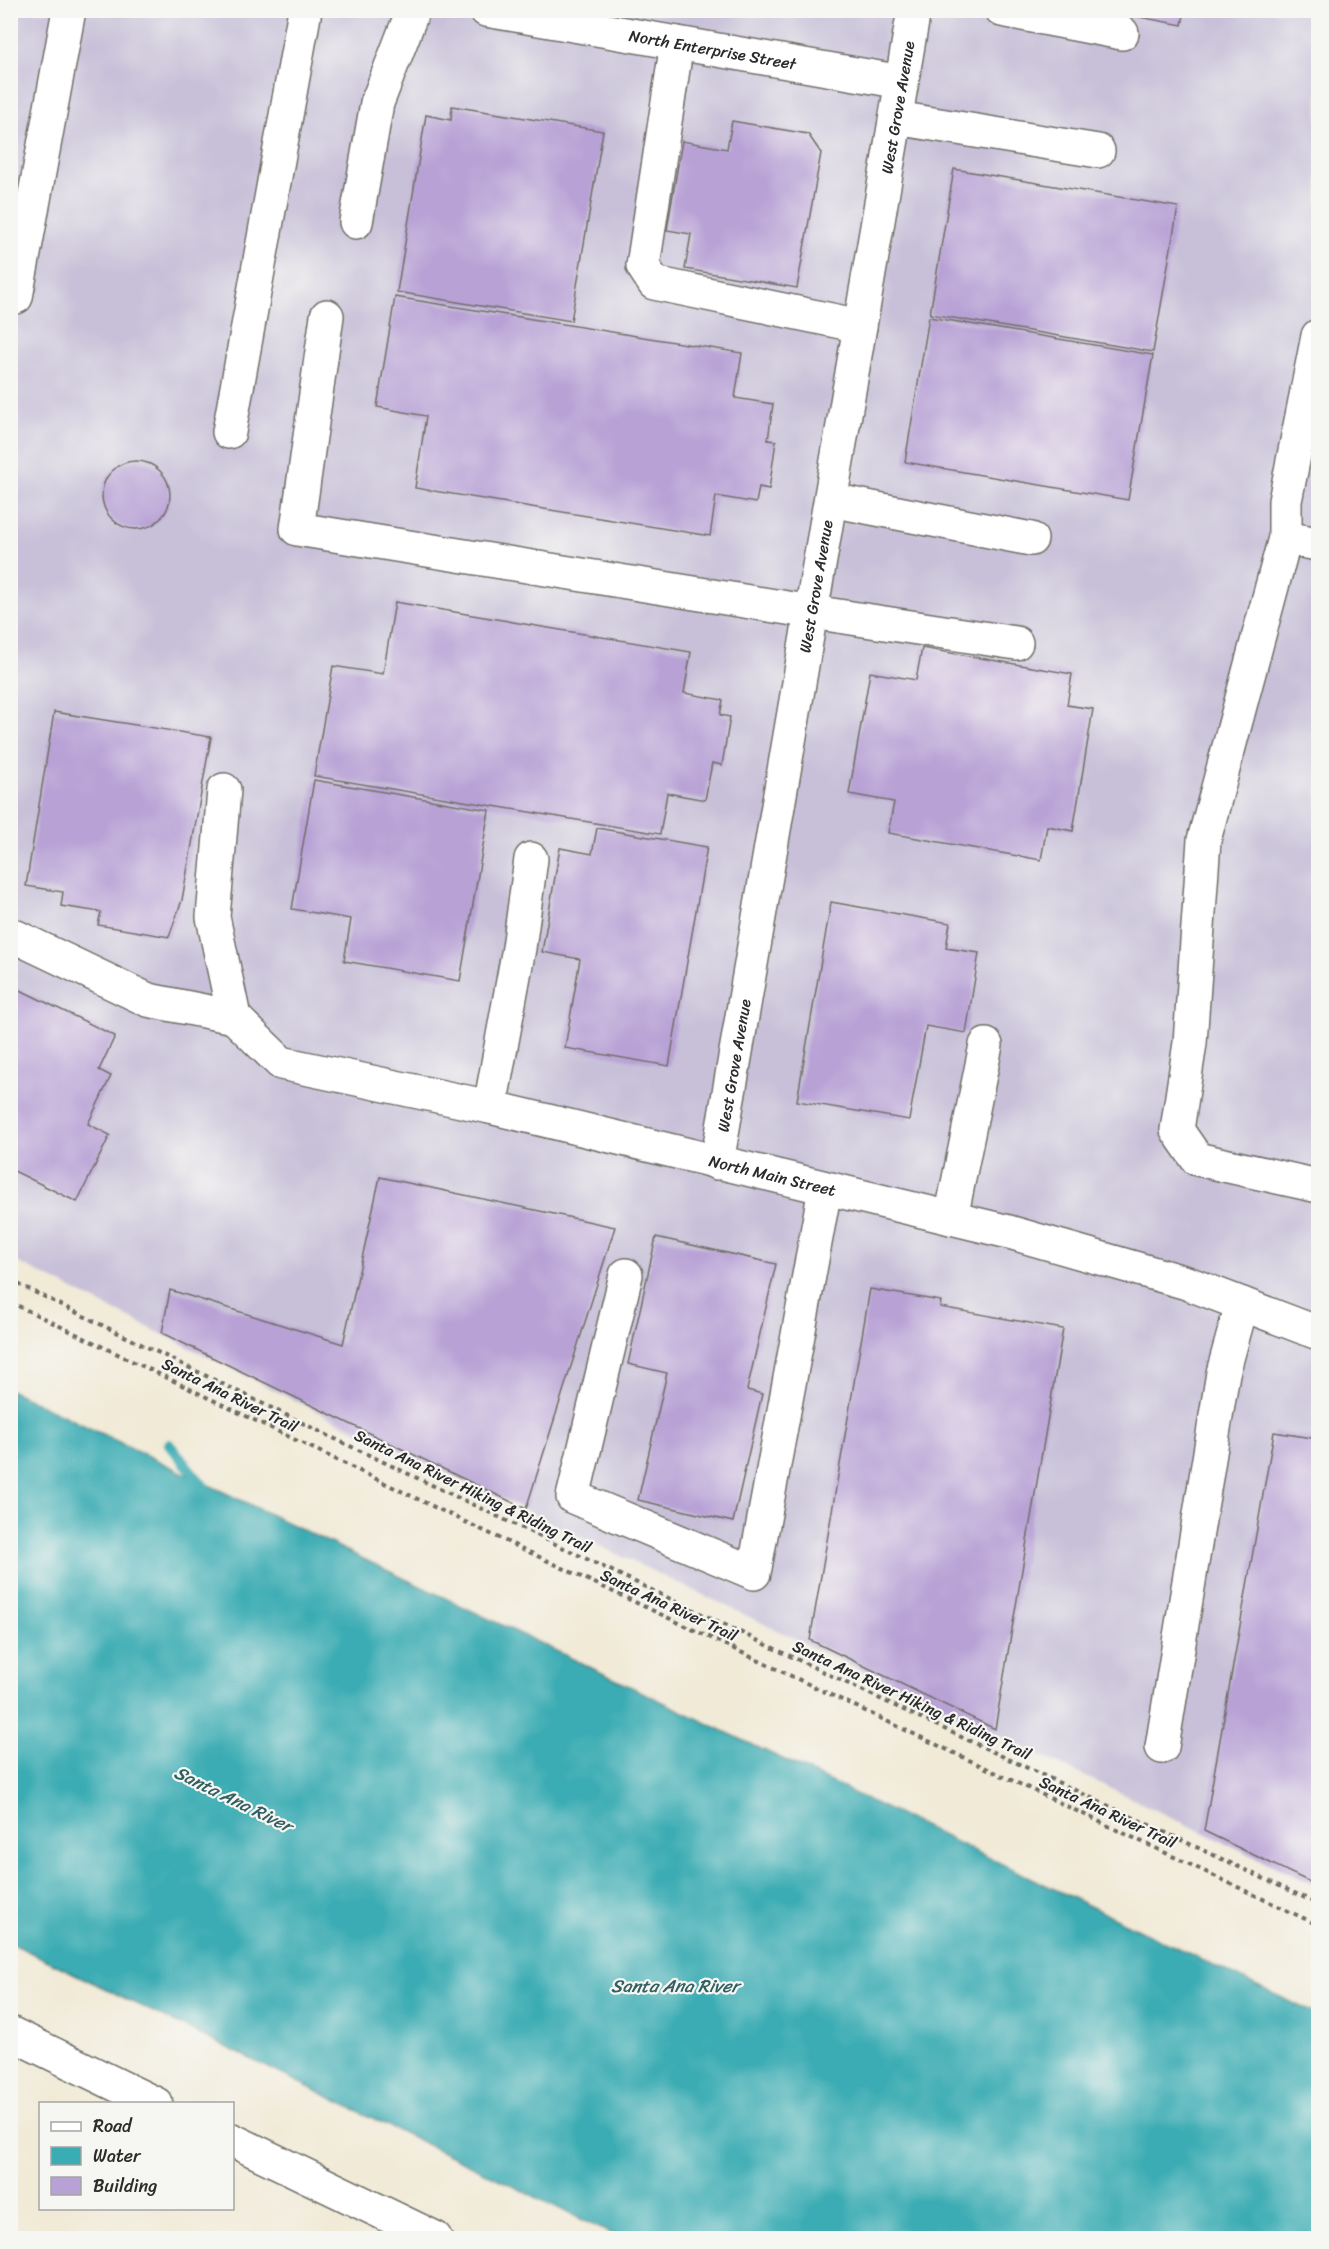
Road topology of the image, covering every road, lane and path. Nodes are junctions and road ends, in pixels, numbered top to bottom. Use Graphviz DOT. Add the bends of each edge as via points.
graph roads {
  1 [pos="69,10"];
  2 [pos="305,10"];
  3 [pos="413,10"];
  4 [pos="486,10"];
  5 [pos="914,10"];
  6 [pos="1002,10"];
  7 [pos="1122,33"];
  8 [pos="676,43"];
  9 [pos="902,82"];
  10 [pos="896,118"];
  11 [pos="1098,150"];
  12 [pos="356,222"];
  13 [pos="16,297"];
  14 [pos="327,316"];
  15 [pos="860,326"];
  16 [pos="1318,336"];
  17 [pos="229,432"];
  18 [pos="831,500"];
  19 [pos="1285,538"];
  20 [pos="1031,539"];
  21 [pos="1318,544"];
  22 [pos="812,612"];
  23 [pos="1016,643"];
  24 [pos="224,790"];
  25 [pos="531,859"];
  26 [pos="10,934"];
  27 [pos="234,1017"];
  28 [pos="986,1045"];
  29 [pos="490,1107"];
  30 [pos="717,1163"];
  31 [pos="1318,1186"];
  32 [pos="825,1189"];
  33 [pos="951,1218"];
  34 [pos="626,1275"];
  35 [pos="10,1280"];
  36 [pos="10,1302"];
  37 [pos="1242,1304"];
  38 [pos="1318,1333"];
  39 [pos="1162,1747"];
  40 [pos="1318,1904"];
  41 [pos="1318,1925"];
  42 [pos="10,2033"];
  43 [pos="154,2102"];
  44 [pos="234,2141"];
  45 [pos="435,2238"];
  1 -- 13 [label="street"];
  2 -- 17 [label="street"];
  3 -- 12 [label="street" via="377,103"];
  4 -- 8 [label="street, North Enterprise Street"];
  5 -- 9 [label="street, West Grove Avenue"];
  6 -- 7 [label="street"];
  8 -- 9 [label="street, North Enterprise Street"];
  8 -- 15 [label="street" via="643,266 654,284"];
  9 -- 10 [label="street, West Grove Avenue"];
  10 -- 11 [label="street"];
  10 -- 15 [label="street, West Grove Avenue"];
  14 -- 22 [label="street" via="297,529"];
  15 -- 18 [label="street, West Grove Avenue"];
  16 -- 19 [label="street" via="1285,501"];
  18 -- 20 [label="street"];
  18 -- 22 [label="street, West Grove Avenue"];
  19 -- 21 [label="street"];
  19 -- 31 [label="street" via="1203,840 1190,1043 1177,1130 1197,1159"];
  22 -- 23 [label="street"];
  22 -- 30 [label="street, West Grove Avenue"];
  24 -- 27 [label="street" via="213,917"];
  25 -- 29 [label="street"];
  26 -- 27 [label="street" via="148,1000"];
  27 -- 29 [label="street, North Main Street" via="281,1063"];
  28 -- 33 [label="street"];
  29 -- 30 [label="street, North Main Street"];
  30 -- 32 [label="street, North Main Street"];
  32 -- 33 [label="street, North Main Street"];
  32 -- 34 [label="street" via="754,1573 573,1497"];
  33 -- 37 [label="street, North Main Street" via="1187,1283"];
  35 -- 40 [label="path, Santa Ana River Hiking & Riding Trail" via="854,1687"];
  36 -- 41 [label="path, Santa Ana River Trail"];
  37 -- 38 [label="street, North Main Street"];
  37 -- 39 [label="street" via="1223,1373"];
  42 -- 43 [label="street"];
  44 -- 45 [label="street"];
}
